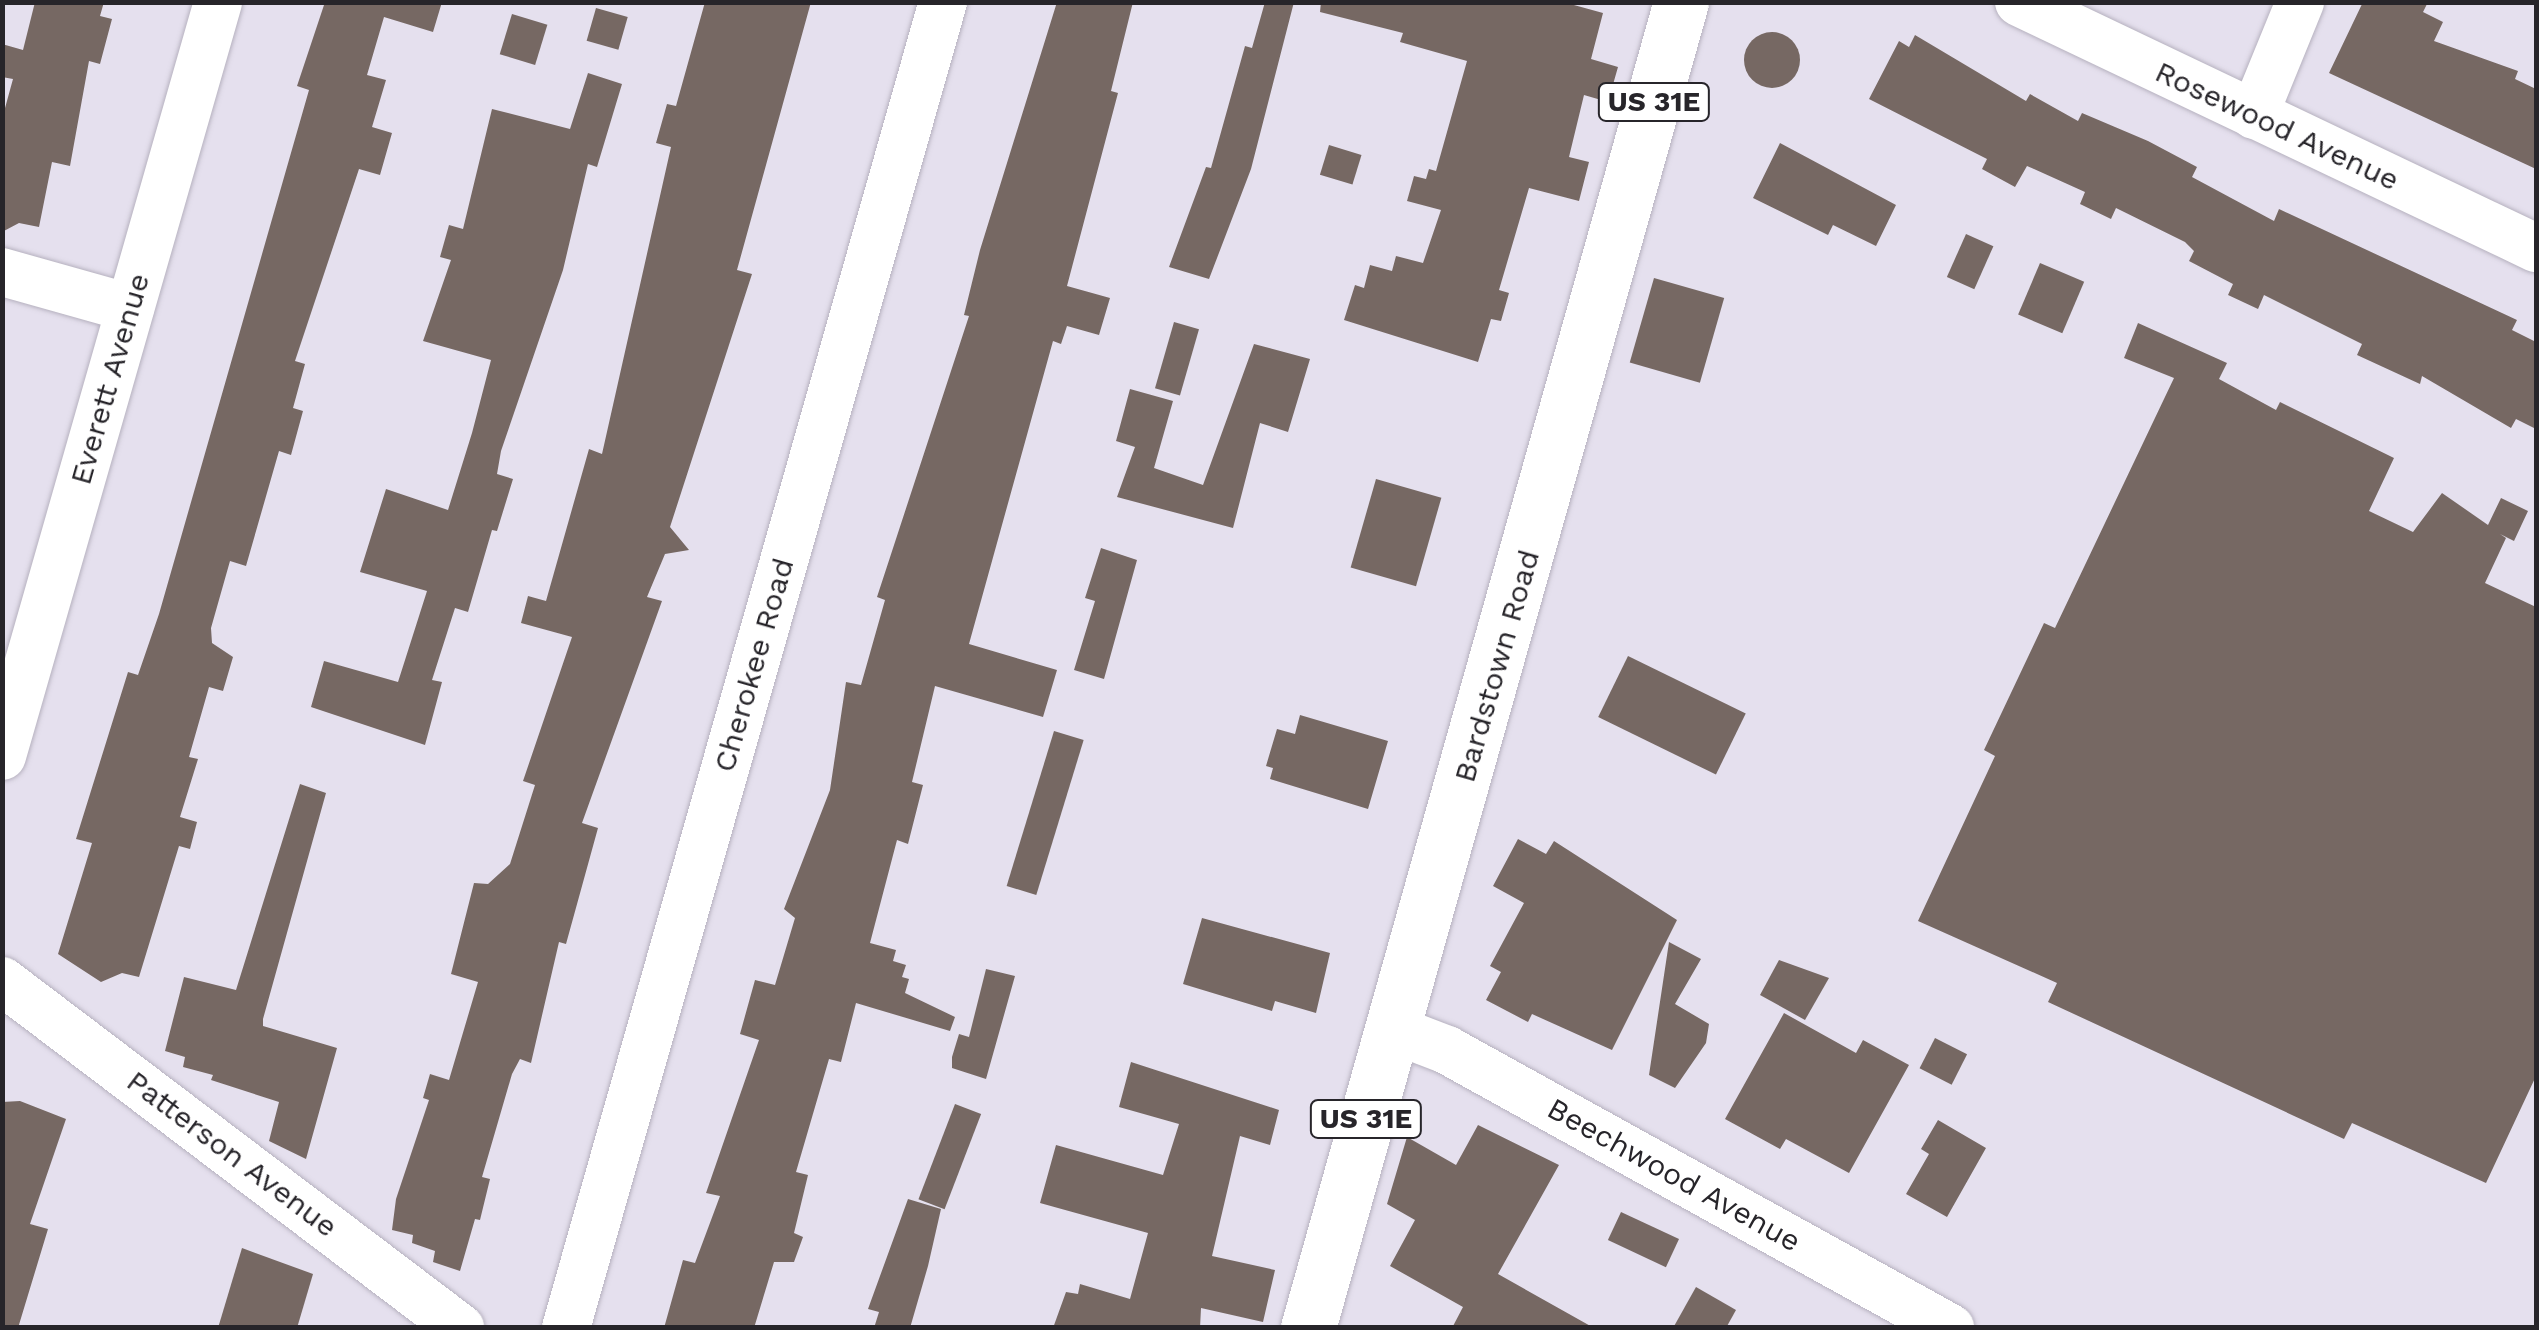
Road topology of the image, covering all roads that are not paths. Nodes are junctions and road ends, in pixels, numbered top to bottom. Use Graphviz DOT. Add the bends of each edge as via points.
graph roads {
  1 [pos="218,2"];
  2 [pos="943,2"];
  3 [pos="2019,2"];
  4 [pos="2300,2"];
  5 [pos="1676,5"];
  6 [pos="2254,115"];
  7 [pos="2536,248"];
  8 [pos="2,272"];
  9 [pos="130,308"];
  10 [pos="2,756"];
  11 [pos="2,980"];
  12 [pos="1395,1030"];
  13 [pos="460,1328"];
  14 [pos="566,1328"];
  15 [pos="1308,1328"];
  16 [pos="1950,1328"];
  1 -- 9 [label="street, Everett Avenue"];
  2 -- 14 [label="street, Cherokee Road"];
  3 -- 6 [label="street, Rosewood Avenue"];
  4 -- 6 [label="street"];
  5 -- 12 [label="main road, Bardstown Road / US 31E"];
  6 -- 7 [label="street, Rosewood Avenue"];
  8 -- 9 [label="street"];
  9 -- 10 [label="street, Everett Avenue"];
  11 -- 13 [label="street, Patterson Avenue"];
  12 -- 15 [label="main road, Bardstown Road / US 31E"];
  12 -- 16 [label="street, Beechwood Avenue" via="1447,1050"];
}
